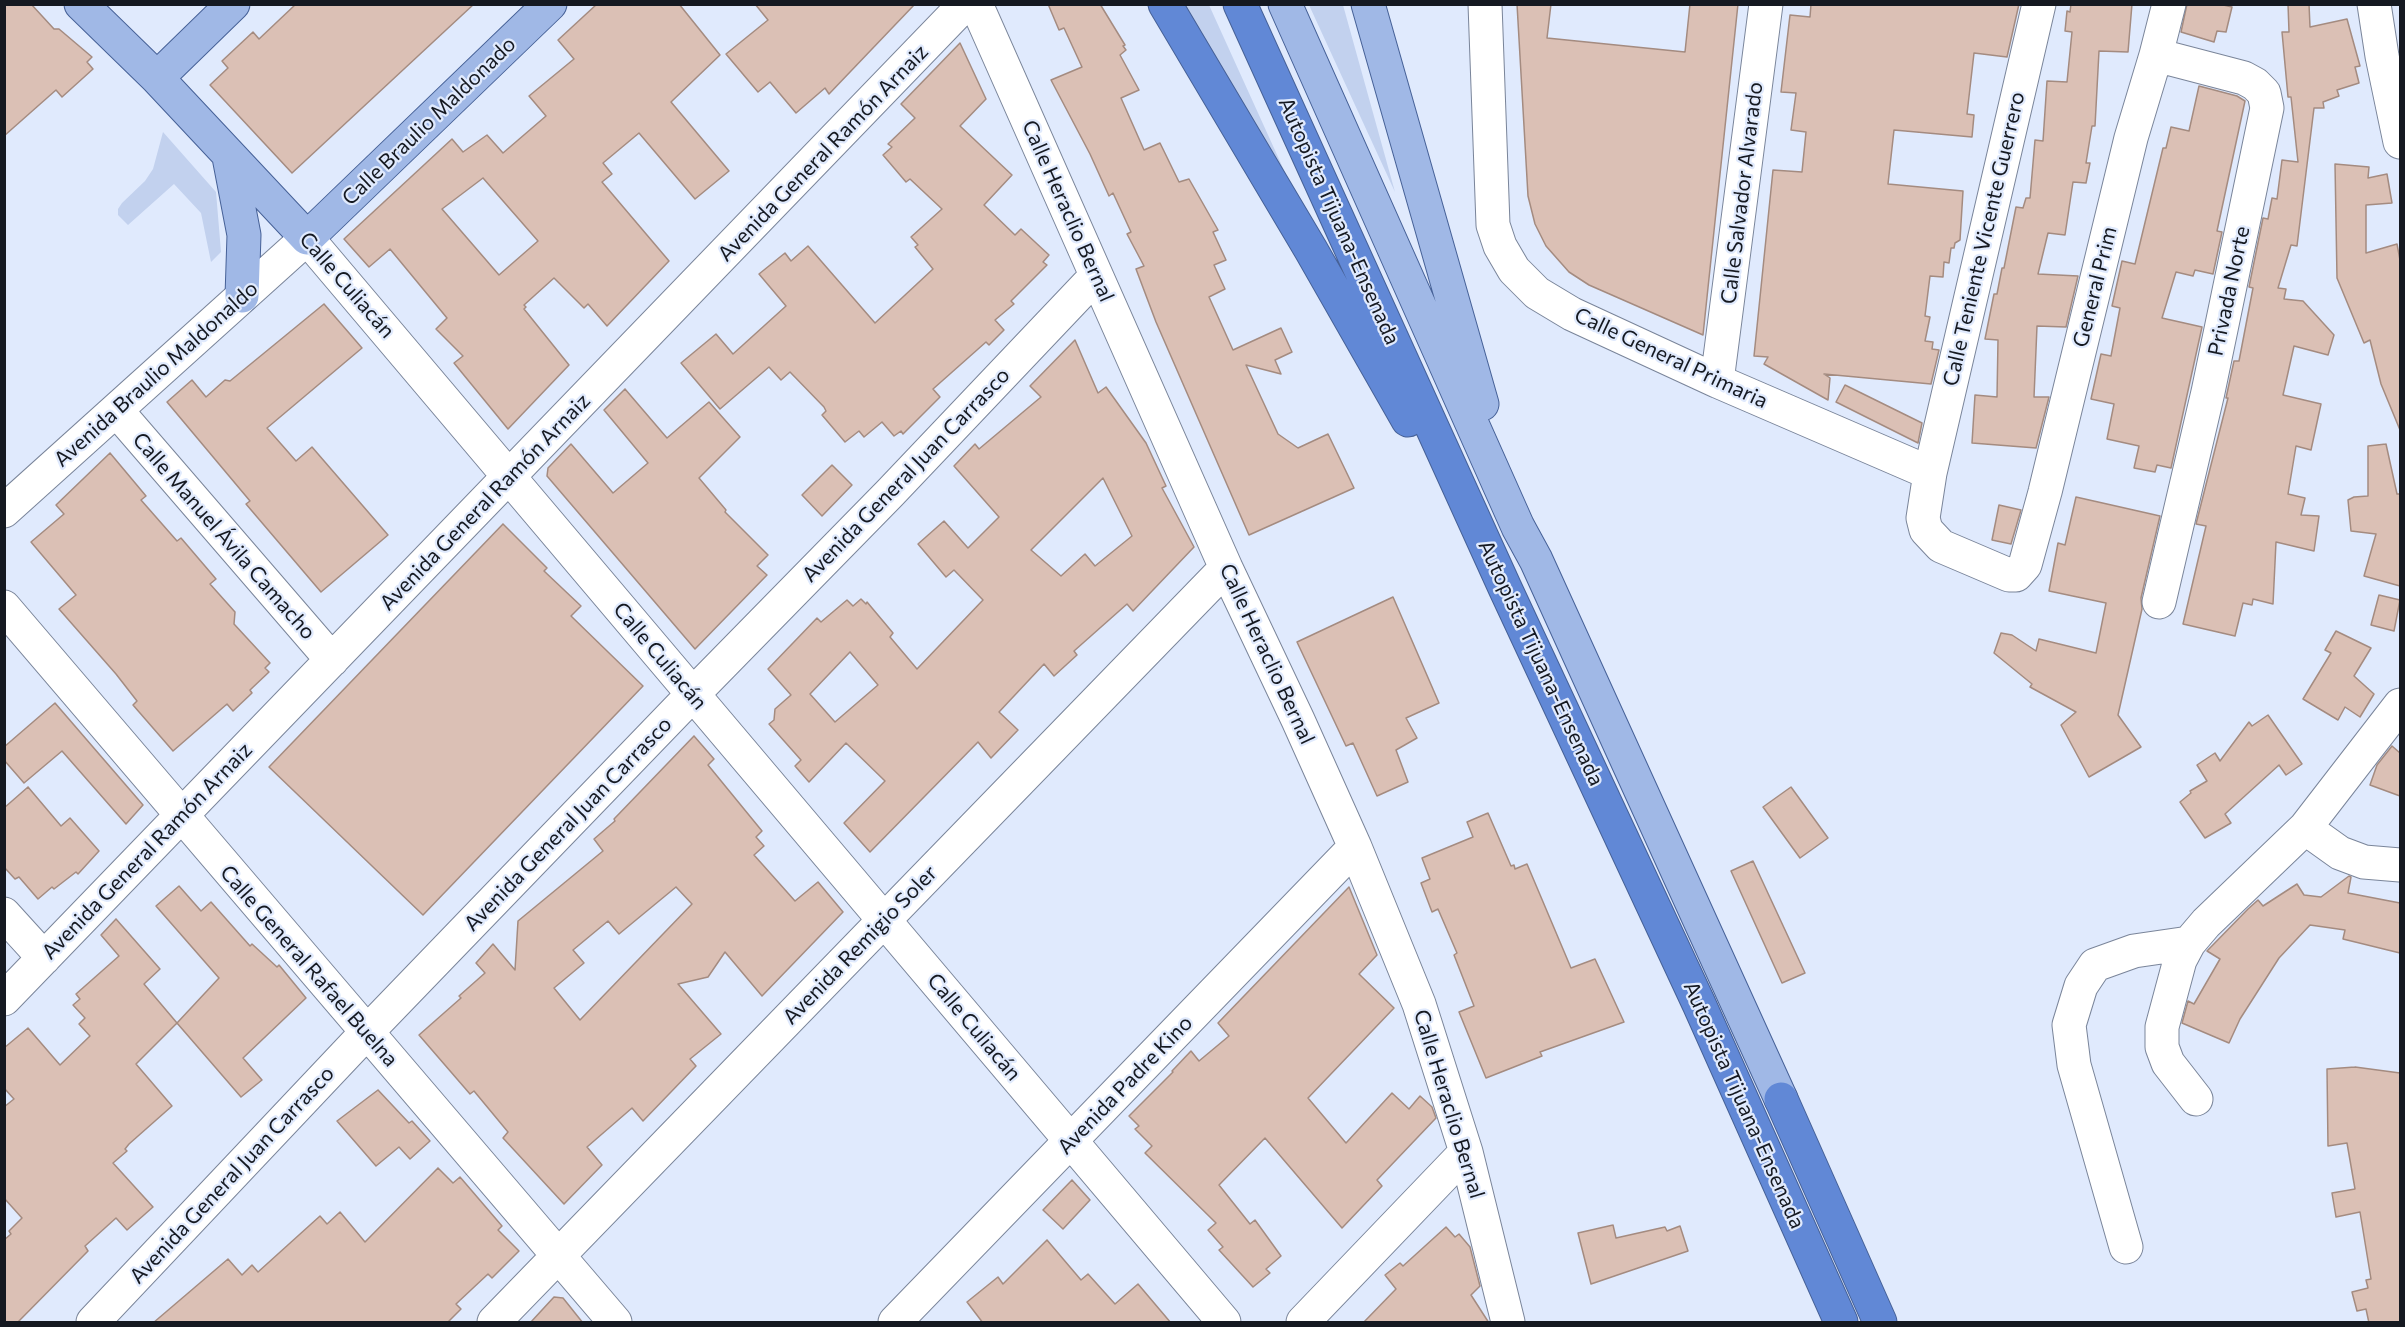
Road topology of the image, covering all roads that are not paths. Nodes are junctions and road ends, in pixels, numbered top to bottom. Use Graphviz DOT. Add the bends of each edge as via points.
graph roads {
  1 [pos="81,4"];
  2 [pos="233,4"];
  3 [pos="550,4"];
  4 [pos="965,4"];
  5 [pos="976,4"];
  6 [pos="1165,4"];
  7 [pos="1240,4"];
  8 [pos="1285,4"];
  9 [pos="1368,4"];
  10 [pos="1485,4"];
  11 [pos="1766,4"];
  12 [pos="2039,4"];
  13 [pos="2169,4"];
  14 [pos="2374,4"];
  15 [pos="2157,55"];
  16 [pos="157,78"];
  17 [pos="2400,142"];
  18 [pos="229,157"];
  19 [pos="307,238"];
  20 [pos="1096,276"];
  21 [pos="242,296"];
  22 [pos="1717,381"];
  23 [pos="117,411"];
  24 [pos="1930,473"];
  25 [pos="510,477"];
  26 [pos="4,511"];
  27 [pos="1518,527"];
  28 [pos="1226,568"];
  29 [pos="1506,588"];
  30 [pos="2159,602"];
  31 [pos="4,607"];
  32 [pos="332,660"];
  33 [pos="693,694"];
  34 [pos="2400,705"];
  35 [pos="181,816"];
  36 [pos="2305,828"];
  37 [pos="1355,847"];
  38 [pos="2400,865"];
  39 [pos="4,914"];
  40 [pos="884,920"];
  41 [pos="2189,943"];
  42 [pos="44,958"];
  43 [pos="4,999"];
  44 [pos="366,1033"];
  45 [pos="1781,1099"];
  46 [pos="2196,1099"];
  47 [pos="1070,1141"];
  48 [pos="1466,1152"];
  49 [pos="2126,1247"];
  50 [pos="558,1257"];
  51 [pos="93,1323"];
  52 [pos="494,1323"];
  53 [pos="615,1323"];
  54 [pos="895,1323"];
  55 [pos="1224,1323"];
  56 [pos="1303,1323"];
  57 [pos="1508,1323"];
  58 [pos="1841,1323"];
  59 [pos="1880,1323"];
  1 -- 16 [label="main road, Calle Culiacán"];
  2 -- 16 [label="main road"];
  3 -- 19 [label="main road, Calle Braulio Maldonado"];
  4 -- 25 [label="street, Avenida General Ramón Arnaiz"];
  5 -- 20 [label="street, Calle Heraclio Bernal"];
  6 -- 29 [label="highway"];
  7 -- 29 [label="highway, Autopista Tijuana-Ensenada"];
  8 -- 27 [label="main road, Autopista Tijuana-Ensenada"];
  9 -- 27 [label="main road"];
  10 -- 22 [label="street, Calle General Primaria" via="1493,225 1514,270 1537,293 1572,314"];
  11 -- 22 [label="street, Calle Salvador Alvarado"];
  12 -- 24 [label="street, Calle Teniente Vicente Guerrero"];
  13 -- 15 [label="street, General Prim"];
  14 -- 17 [label="street"];
  15 -- 24 [label="street, General Prim" via="2131,138 2046,492 2022,570 2016,575 2004,574 1941,546 1932,538 1923,518"];
  15 -- 30 [label="street, Privada Norte" via="2244,78 2264,93 2267,108 2208,392"];
  16 -- 18 [label="main road, Calle Culiacán"];
  18 -- 19 [label="main road, Calle Culiacán"];
  18 -- 21 [label="main road" via="244,235"];
  19 -- 21 [label="street, Avenida Braulio Maldonaldo"];
  19 -- 25 [label="street, Calle Culiacán"];
  20 -- 28 [label="street, Calle Heraclio Bernal"];
  20 -- 33 [label="street, Avenida General Juan Carrasco"];
  21 -- 23 [label="street, Avenida Braulio Maldonaldo"];
  22 -- 24 [label="street, Calle General Primaria"];
  23 -- 26 [label="street, Avenida Braulio Maldonaldo"];
  23 -- 32 [label="street, Calle Manuel Ávila Camacho"];
  25 -- 32 [label="street, Avenida General Ramón Arnaiz"];
  25 -- 33 [label="street, Calle Culiacán"];
  27 -- 45 [label="main road, Autopista Tijuana-Ensenada"];
  28 -- 37 [label="street, Calle Heraclio Bernal"];
  28 -- 40 [label="street, Avenida Remigio Soler"];
  29 -- 58 [label="highway, Autopista Tijuana-Ensenada" via="1699,1004"];
  31 -- 35 [label="street, Calle General Rafael Buelna"];
  32 -- 35 [label="street, Avenida General Ramón Arnaiz"];
  33 -- 40 [label="street, Calle Culiacán"];
  33 -- 44 [label="street, Avenida General Juan Carrasco"];
  34 -- 36 [label="street"];
  35 -- 42 [label="street, Avenida General Ramón Arnaiz"];
  35 -- 44 [label="street, Calle General Rafael Buelna"];
  36 -- 38 [label="street" via="2340,853 2364,862"];
  36 -- 41 [label="street"];
  37 -- 47 [label="street, Avenida Padre Kino"];
  37 -- 48 [label="street, Calle Heraclio Bernal" via="1419,1004"];
  39 -- 42 [label="street"];
  40 -- 47 [label="street, Calle Culiacán"];
  40 -- 50 [label="street, Avenida Remigio Soler"];
  41 -- 46 [label="street" via="2180,960 2162,1027 2162,1047 2168,1064"];
  41 -- 49 [label="street" via="2133,951 2095,965 2081,986 2069,1025 2074,1065"];
  42 -- 43 [label="street, Avenida General Ramón Arnaiz"];
  44 -- 50 [label="street, Calle General Rafael Buelna"];
  44 -- 51 [label="street, Avenida General Juan Carrasco"];
  45 -- 59 [label="highway, Autopista Tijuana-Ensenada"];
  47 -- 54 [label="street, Avenida Padre Kino"];
  47 -- 55 [label="street, Calle Culiacán"];
  48 -- 56 [label="street"];
  48 -- 57 [label="street, Calle Heraclio Bernal"];
  50 -- 52 [label="street, Avenida Remigio Soler"];
  50 -- 53 [label="street, Calle General Rafael Buelna"];
}
